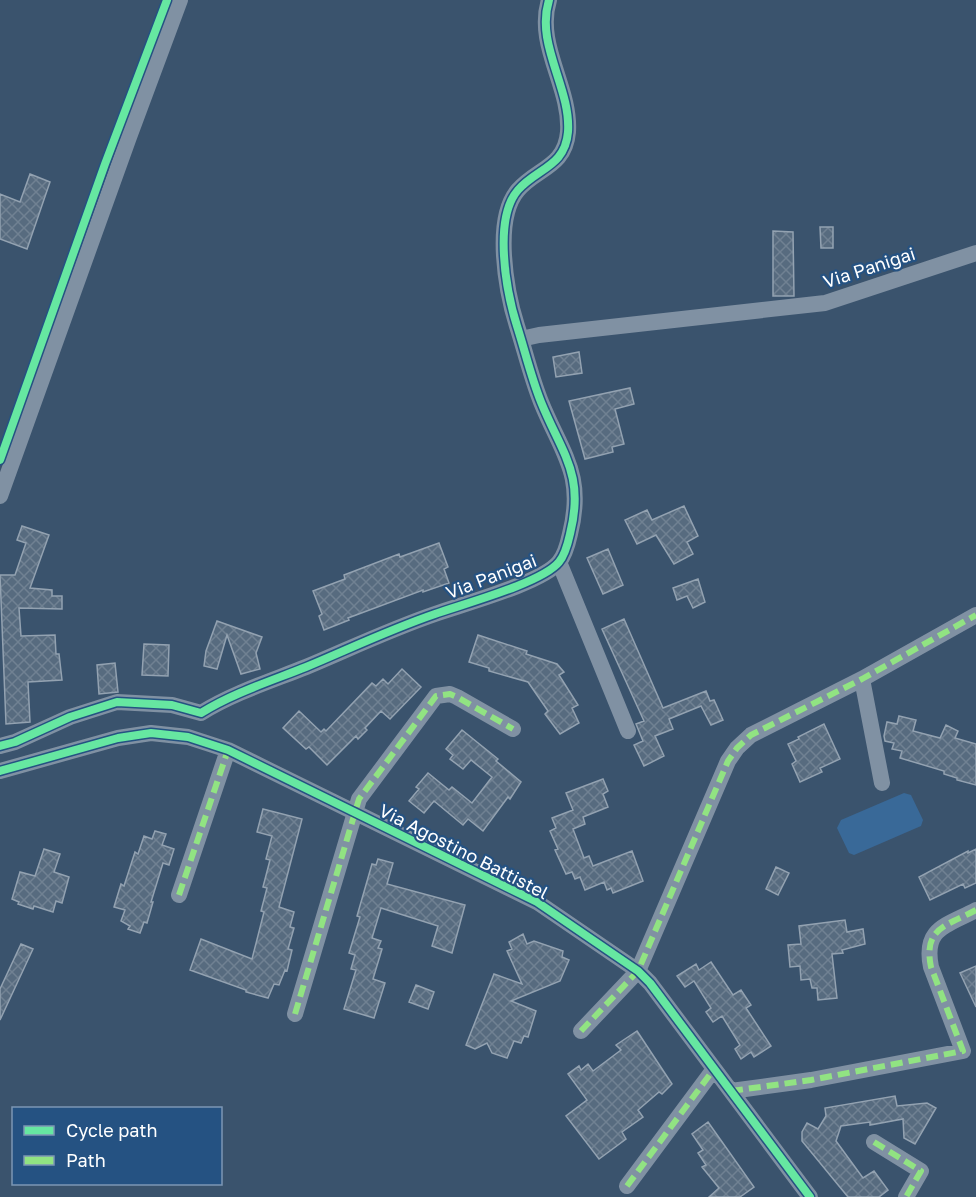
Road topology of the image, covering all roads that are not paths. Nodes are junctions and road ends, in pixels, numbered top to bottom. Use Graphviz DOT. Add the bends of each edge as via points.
graph roads {
  1 [pos="180,0"];
  2 [pos="549,0"];
  3 [pos="976,253"];
  4 [pos="521,339"];
  5 [pos="0,496"];
  6 [pos="559,562"];
  7 [pos="976,615"];
  8 [pos="862,679"];
  9 [pos="201,713"];
  10 [pos="513,729"];
  11 [pos="628,731"];
  12 [pos="188,737"];
  13 [pos="0,746"];
  14 [pos="228,750"];
  15 [pos="0,771"];
  16 [pos="882,783"];
  17 [pos="356,813"];
  18 [pos="178,895"];
  19 [pos="976,910"];
  20 [pos="638,971"];
  21 [pos="295,1014"];
  22 [pos="581,1031"];
  23 [pos="714,1069"];
  24 [pos="731,1091"];
  25 [pos="874,1142"];
  26 [pos="627,1186"];
  27 [pos="808,1196"];
  28 [pos="906,1197"];
  1 -- 5 [label="street"];
  2 -- 4 [label="street, Via Panigai" via="545,21 568,117 568,134 559,158 520,187 505,215 507,280"];
  3 -- 4 [label="street, Via Panigai" via="825,303"];
  4 -- 6 [label="street, Via Panigai" via="541,402 576,488 573,523"];
  6 -- 9 [label="street, Via Panigai" via="530,581 432,615"];
  6 -- 11 [label="street, Via Panigai"];
  7 -- 8 [label="street"];
  8 -- 16 [label="street"];
  8 -- 20 [label="street" via="752,735 737,748"];
  9 -- 12 [label="street" via="192,722"];
  9 -- 13 [label="street" via="172,705 117,702"];
  10 -- 17 [label="street, Via Agostino Battistel" via="450,694 436,696 359,799"];
  12 -- 14 [label="street, Via Agostino Battistel"];
  12 -- 15 [label="street, Via Agostino Battistel" via="151,734 117,738"];
  14 -- 17 [label="street, Via Agostino Battistel"];
  14 -- 18 [label="street"];
  17 -- 20 [label="street, Via Agostino Battistel" via="537,902"];
  17 -- 21 [label="street, Via Agostino Battistel"];
  19 -- 24 [label="street" via="935,933 928,953 963,1051"];
  20 -- 22 [label="street"];
  20 -- 23 [label="street, Via Agostino Battistel"];
  23 -- 24 [label="street, Via Agostino Battistel"];
  23 -- 26 [label="street"];
  24 -- 27 [label="street, Via Agostino Battistel"];
  25 -- 28 [label="street" via="921,1171"];
}
